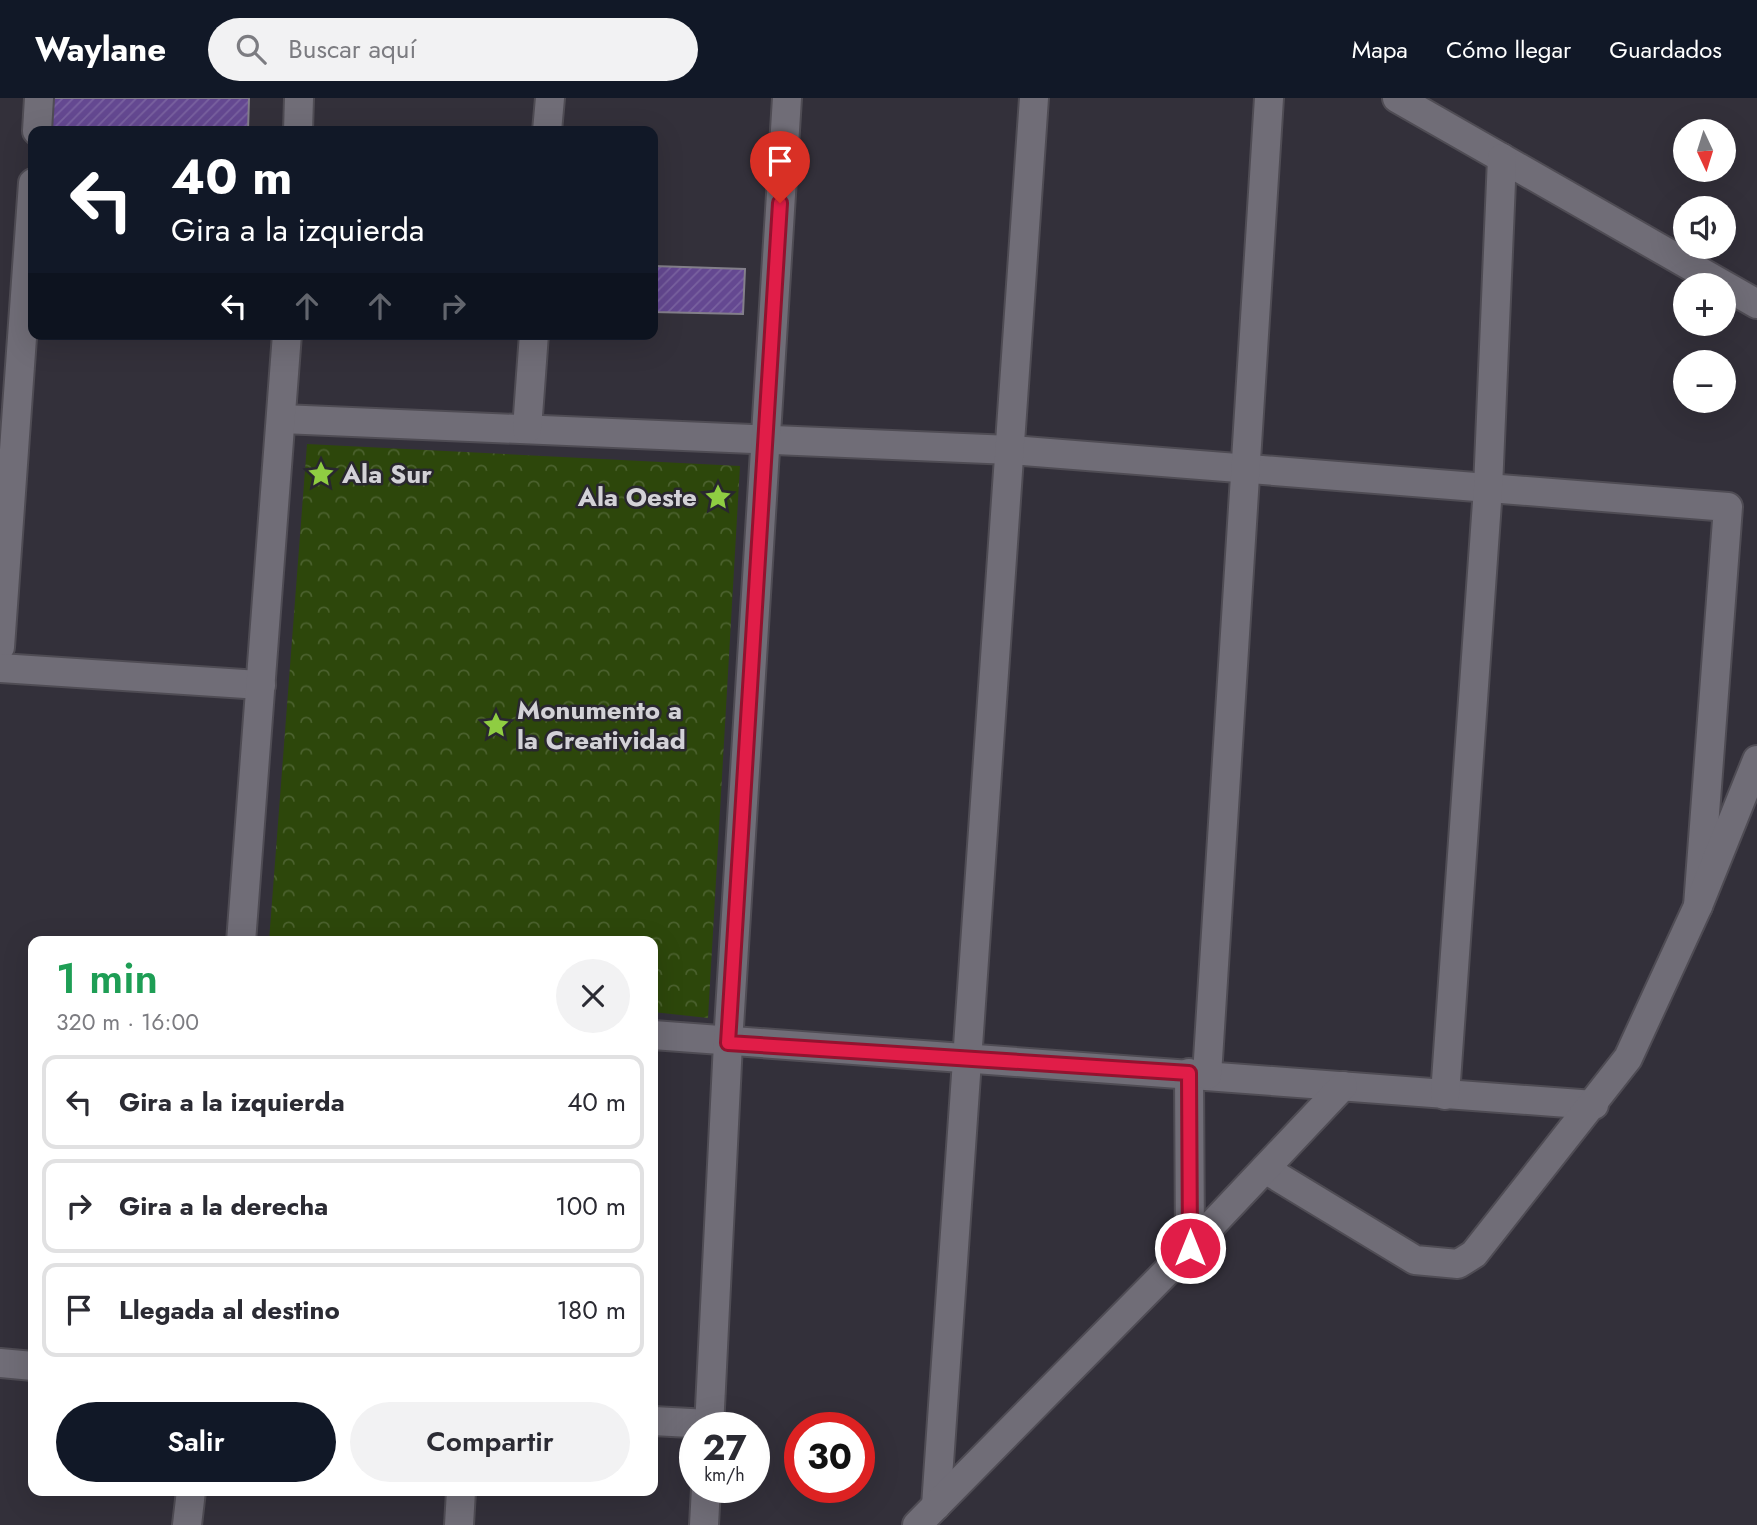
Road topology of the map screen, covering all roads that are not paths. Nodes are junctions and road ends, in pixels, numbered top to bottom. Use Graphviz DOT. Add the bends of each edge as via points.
graph roads {
  1 [pos="39,98"];
  2 [pos="299,98"];
  3 [pos="550,98"];
  4 [pos="787,98"];
  5 [pos="1034,98"];
  6 [pos="1269,98"];
  7 [pos="1398,98"];
  8 [pos="37,126"];
  9 [pos="298,126"];
  10 [pos="547,126"];
  11 [pos="1502,158"];
  12 [pos="28,253"];
  13 [pos="1757,304"];
  14 [pos="287,340"];
  15 [pos="534,340"];
  16 [pos="282,419"];
  17 [pos="527,429"];
  18 [pos="764,440"];
  19 [pos="1011,450"];
  20 [pos="1247,469"];
  21 [pos="1488,488"];
  22 [pos="0,646"];
  23 [pos="0,668"];
  24 [pos="261,685"];
  25 [pos="1757,760"];
  26 [pos="1698,906"];
  27 [pos="241,936"];
  28 [pos="658,1036"];
  29 [pos="728,1043"];
  30 [pos="967,1059"];
  31 [pos="1198,1074"];
  32 [pos="1343,1086"];
  33 [pos="1445,1095"];
  34 [pos="1594,1105"];
  35 [pos="1265,1169"];
  36 [pos="1190,1248"];
  37 [pos="0,1363"];
  38 [pos="28,1366"];
  39 [pos="710,1412"];
  40 [pos="658,1421"];
  41 [pos="679,1423"];
  42 [pos="190,1496"];
  43 [pos="461,1496"];
  44 [pos="705,1503"];
  45 [pos="926,1516"];
  46 [pos="187,1525"];
  47 [pos="459,1525"];
  48 [pos="704,1525"];
  1 -- 8 [label="street"];
  2 -- 9 [label="street"];
  3 -- 10 [label="street"];
  4 -- 18 [label="street"];
  5 -- 19 [label="street"];
  6 -- 20 [label="street"];
  7 -- 11 [label="street"];
  11 -- 13 [label="street"];
  11 -- 21 [label="street"];
  12 -- 22 [label="street"];
  14 -- 16 [label="street"];
  15 -- 17 [label="street"];
  16 -- 17 [label="street"];
  16 -- 24 [label="street"];
  17 -- 18 [label="street"];
  18 -- 19 [label="street"];
  18 -- 29 [label="street"];
  19 -- 20 [label="street"];
  19 -- 30 [label="street"];
  20 -- 21 [label="street"];
  20 -- 31 [label="street"];
  21 -- 26 [label="street" via="1728,507"];
  21 -- 33 [label="street"];
  23 -- 24 [label="street"];
  24 -- 27 [label="street"];
  25 -- 26 [label="street"];
  26 -- 34 [label="street" via="1629,1058"];
  28 -- 29 [label="street"];
  29 -- 30 [label="street"];
  29 -- 39 [label="street"];
  30 -- 31 [label="street"];
  30 -- 45 [label="street"];
  31 -- 32 [label="street"];
  31 -- 36 [label="street"];
  32 -- 33 [label="street"];
  32 -- 35 [label="street"];
  33 -- 34 [label="street"];
  34 -- 35 [label="street" via="1474,1254 1458,1264 1415,1260"];
  35 -- 36 [label="street"];
  36 -- 45 [label="street"];
  37 -- 38 [label="street"];
  40 -- 41 [label="street"];
  42 -- 46 [label="street"];
  43 -- 47 [label="street"];
  44 -- 48 [label="street"];
}
